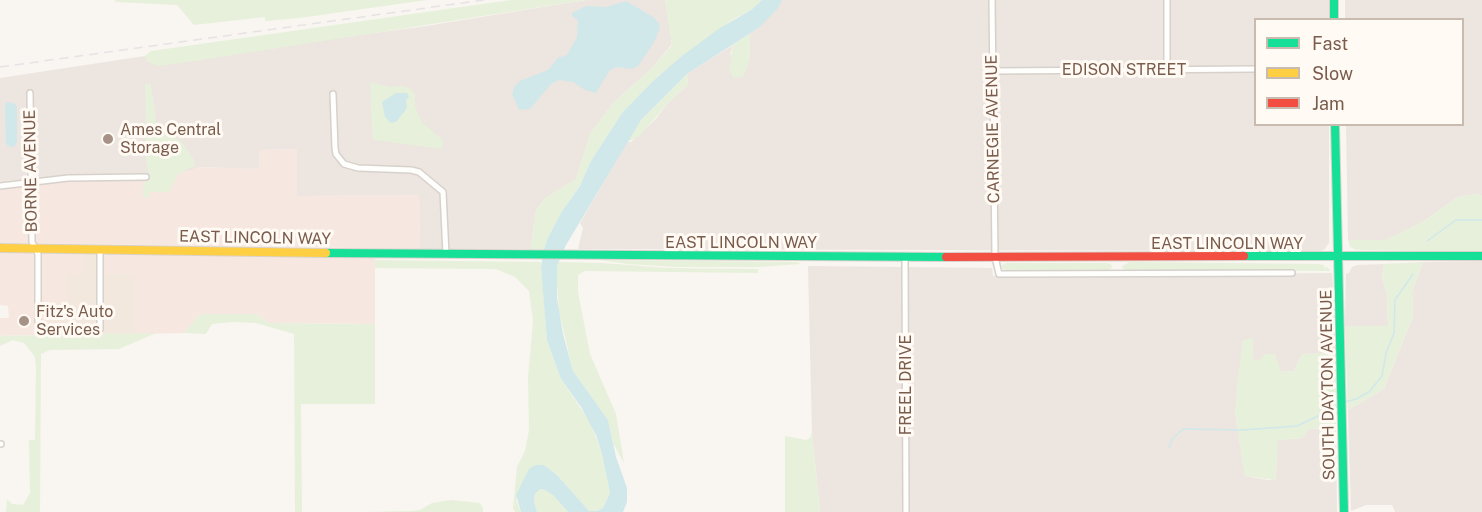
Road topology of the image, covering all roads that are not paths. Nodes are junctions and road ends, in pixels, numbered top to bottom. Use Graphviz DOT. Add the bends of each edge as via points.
graph roads {
  1 [pos="992,0"];
  2 [pos="1167,0"];
  3 [pos="1334,0"];
  4 [pos="1334,18"];
  5 [pos="1254,69"];
  6 [pos="993,70"];
  7 [pos="1167,70"];
  8 [pos="30,93"];
  9 [pos="333,94"];
  10 [pos="1335,126"];
  11 [pos="146,177"];
  12 [pos="32,183"];
  13 [pos="0,186"];
  14 [pos="0,248"];
  15 [pos="35,248"];
  16 [pos="100,249"];
  17 [pos="446,254"];
  18 [pos="1482,256"];
  19 [pos="905,257"];
  20 [pos="995,257"];
  21 [pos="1339,258"];
  22 [pos="1292,273"];
  23 [pos="38,321"];
  24 [pos="100,329"];
  25 [pos="906,512"];
  26 [pos="1344,512"];
  1 -- 6 [label="street, CARNEGIE AVENUE"];
  2 -- 7 [label="street"];
  3 -- 4 [label="main road"];
  5 -- 7 [label="street, EDISON STREET"];
  6 -- 7 [label="street, EDISON STREET"];
  6 -- 20 [label="street, CARNEGIE AVENUE"];
  8 -- 12 [label="street, BORNE AVENUE"];
  9 -- 17 [label="street" via="334,148 344,165 411,170 443,192"];
  10 -- 21 [label="main road, SOUTH DAYTON AVENUE"];
  11 -- 12 [label="street" via="68,178"];
  12 -- 13 [label="street"];
  12 -- 15 [label="street, BORNE AVENUE"];
  14 -- 15 [label="main road, EAST LINCOLN WAY"];
  15 -- 16 [label="main road, EAST LINCOLN WAY"];
  15 -- 23 [label="street, BORNE AVENUE"];
  16 -- 17 [label="main road, EAST LINCOLN WAY"];
  16 -- 24 [label="street"];
  17 -- 19 [label="main road, EAST LINCOLN WAY"];
  18 -- 21 [label="main road, EAST LINCOLN WAY"];
  19 -- 20 [label="main road, EAST LINCOLN WAY"];
  19 -- 25 [label="street, FREEL DRIVE"];
  20 -- 21 [label="main road, EAST LINCOLN WAY"];
  20 -- 22 [label="street" via="1001,274"];
  21 -- 26 [label="main road, SOUTH DAYTON AVENUE"];
}
